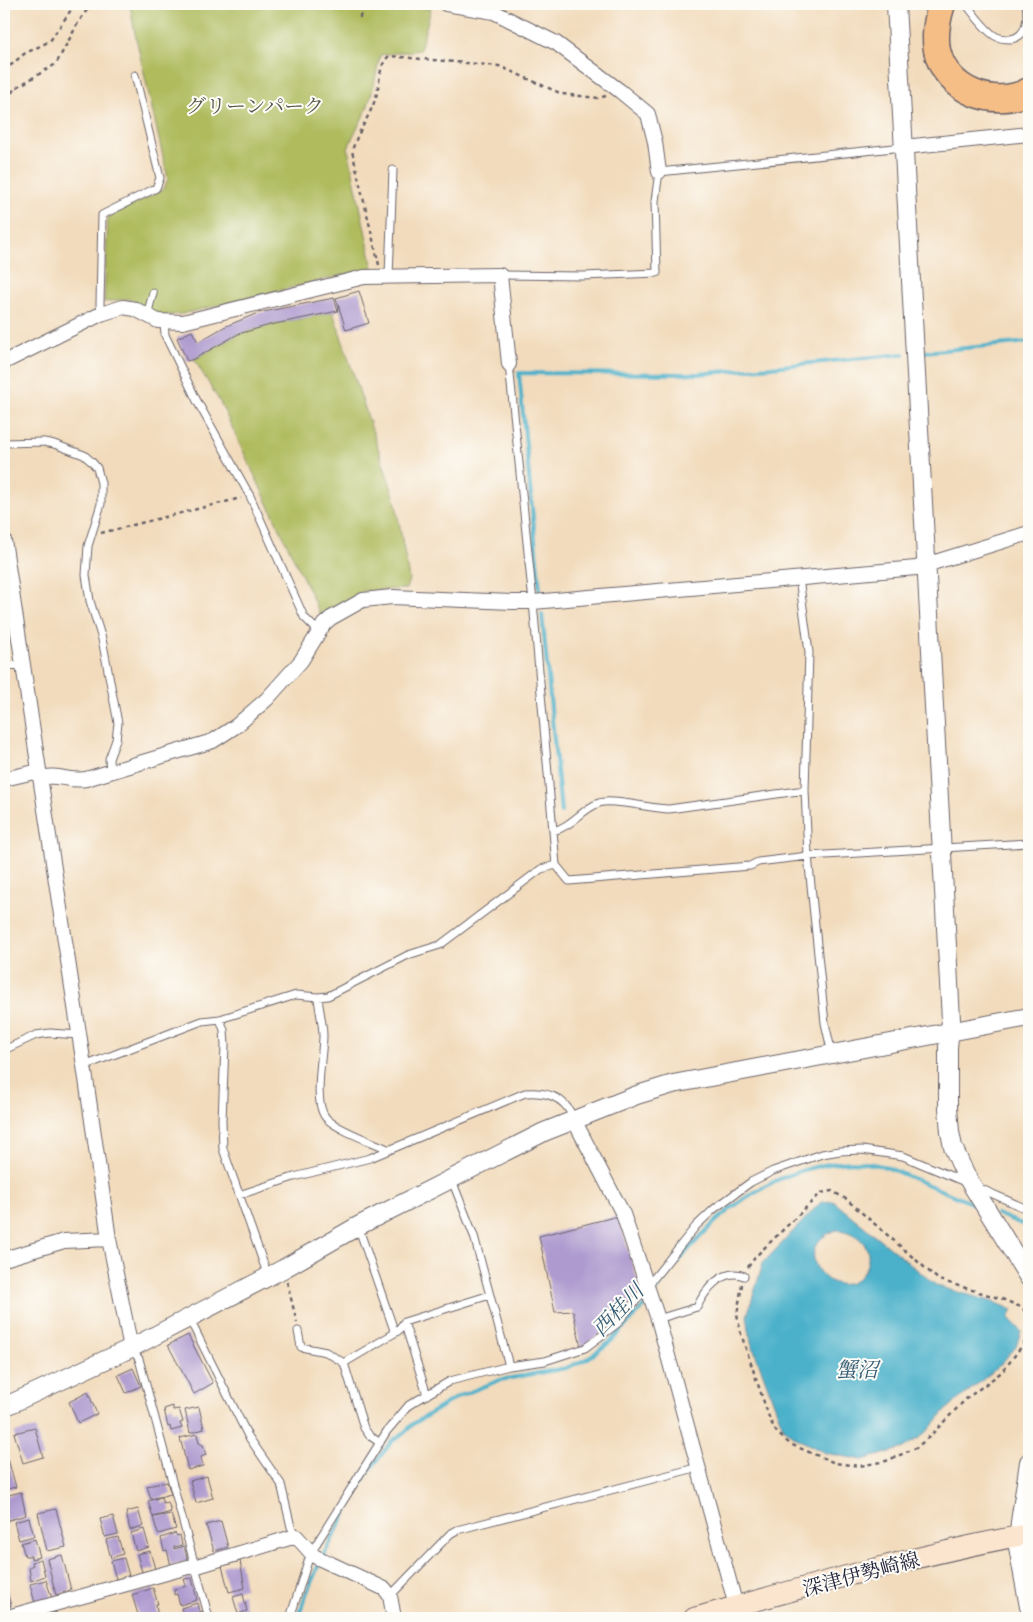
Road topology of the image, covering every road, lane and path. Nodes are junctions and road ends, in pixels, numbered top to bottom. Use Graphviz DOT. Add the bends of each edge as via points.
graph roads {
  1 [pos="75,4"];
  2 [pos="91,4"];
  3 [pos="361,4"];
  4 [pos="446,4"];
  5 [pos="896,4"];
  6 [pos="966,4"];
  7 [pos="1026,4"];
  8 [pos="942,10"];
  9 [pos="360,18"];
  10 [pos="4,71"];
  11 [pos="135,74"];
  12 [pos="1029,81"];
  13 [pos="620,91"];
  14 [pos="1029,91"];
  15 [pos="4,107"];
  16 [pos="1029,134"];
  17 [pos="904,147"];
  18 [pos="392,170"];
  19 [pos="660,172"];
  20 [pos="500,275"];
  21 [pos="384,277"];
  22 [pos="154,294"];
  23 [pos="101,314"];
  24 [pos="147,315"];
  25 [pos="164,322"];
  26 [pos="4,362"];
  27 [pos="509,364"];
  28 [pos="4,443"];
  29 [pos="250,496"];
  30 [pos="92,533"];
  31 [pos="1029,533"];
  32 [pos="4,540"];
  33 [pos="927,564"];
  34 [pos="799,578"];
  35 [pos="533,602"];
  36 [pos="318,631"];
  37 [pos="23,665"];
  38 [pos="4,666"];
  39 [pos="110,772"];
  40 [pos="40,775"];
  41 [pos="4,779"];
  42 [pos="805,790"];
  43 [pos="553,832"];
  44 [pos="1029,842"];
  45 [pos="942,848"];
  46 [pos="808,856"];
  47 [pos="556,864"];
  48 [pos="318,997"];
  49 [pos="1029,1017"];
  50 [pos="220,1019"];
  51 [pos="950,1033"];
  52 [pos="79,1035"];
  53 [pos="4,1050"];
  54 [pos="832,1054"];
  55 [pos="84,1066"];
  56 [pos="574,1120"];
  57 [pos="390,1150"];
  58 [pos="450,1178"];
  59 [pos="972,1187"];
  60 [pos="238,1195"];
  61 [pos="1029,1210"];
  62 [pos="358,1226"];
  63 [pos="109,1239"];
  64 [pos="4,1259"];
  65 [pos="744,1276"];
  66 [pos="268,1277"];
  67 [pos="286,1278"];
  68 [pos="1029,1278"];
  69 [pos="647,1289"];
  70 [pos="490,1295"];
  71 [pos="657,1316"];
  72 [pos="189,1318"];
  73 [pos="404,1322"];
  74 [pos="1029,1330"];
  75 [pos="298,1331"];
  76 [pos="395,1333"];
  77 [pos="131,1348"];
  78 [pos="344,1363"];
  79 [pos="509,1366"];
  80 [pos="427,1395"];
  81 [pos="4,1407"];
  82 [pos="380,1443"];
  83 [pos="1029,1462"];
  84 [pos="699,1467"];
  85 [pos="1024,1535"];
  86 [pos="296,1536"];
  87 [pos="312,1555"];
  88 [pos="194,1567"];
  89 [pos="390,1596"];
  90 [pos="736,1606"];
  91 [pos="1029,1606"];
  92 [pos="13,1617"];
  93 [pos="209,1618"];
  94 [pos="290,1618"];
  95 [pos="394,1618"];
  96 [pos="694,1618"];
  1 -- 10 [label="path" via="50,41 24,54"];
  2 -- 15 [label="path" via="56,64 14,89"];
  3 -- 9 [label="path"];
  4 -- 13 [label="street" via="494,12 556,43"];
  5 -- 17 [label="street"];
  6 -- 7 [label="lane" via="990,32 1007,39 1023,32"];
  8 -- 12 [label="highway" via="946,51 968,80 988,89 1014,88"];
  8 -- 14 [label="highway" via="936,26 937,50 953,80 976,94 988,97 1002,99"];
  11 -- 23 [label="lane" via="160,178 156,188 102,214"];
  13 -- 19 [label="street" via="648,114"];
  13 -- 21 [label="path" via="598,98 562,94 499,66 388,56 383,62 370,114 352,151"];
  16 -- 17 [label="street"];
  17 -- 19 [label="lane"];
  17 -- 33 [label="street"];
  18 -- 21 [label="lane"];
  19 -- 20 [label="lane" via="655,202 657,273"];
  20 -- 21 [label="street"];
  20 -- 27 [label="street"];
  21 -- 25 [label="street" via="364,277 183,322"];
  22 -- 24 [label="lane"];
  23 -- 24 [label="street" via="123,307"];
  23 -- 26 [label="street"];
  24 -- 25 [label="street"];
  25 -- 29 [label="lane" via="166,335 197,402"];
  27 -- 35 [label="lane"];
  28 -- 30 [label="lane" via="44,442 84,455 98,468 101,504"];
  29 -- 30 [label="path"];
  29 -- 36 [label="lane" via="304,617"];
  30 -- 39 [label="lane" via="87,557 87,589 102,639 118,723 109,759"];
  31 -- 33 [label="street"];
  32 -- 37 [label="street"];
  33 -- 34 [label="street" via="916,568"];
  33 -- 45 [label="street"];
  34 -- 35 [label="street"];
  34 -- 42 [label="lane" via="809,652"];
  35 -- 36 [label="street" via="371,598 331,618"];
  35 -- 43 [label="lane"];
  36 -- 39 [label="street" via="288,676 225,735"];
  37 -- 38 [label="lane"];
  37 -- 40 [label="street"];
  39 -- 40 [label="street" via="75,780"];
  40 -- 41 [label="street" via="28,772"];
  40 -- 52 [label="street"];
  42 -- 43 [label="lane" via="669,809 601,802"];
  42 -- 46 [label="lane"];
  43 -- 47 [label="lane"];
  44 -- 45 [label="lane"];
  45 -- 46 [label="lane"];
  45 -- 51 [label="street"];
  46 -- 47 [label="lane" via="758,862 750,866 569,881"];
  46 -- 54 [label="lane" via="824,1015"];
  47 -- 48 [label="lane" via="540,869 440,945 408,955 328,996"];
  48 -- 50 [label="lane" via="296,995"];
  48 -- 57 [label="lane" via="323,1034 321,1109 327,1119 339,1127"];
  49 -- 51 [label="street"];
  50 -- 55 [label="lane" via="202,1021"];
  50 -- 60 [label="lane" via="225,1045 223,1149"];
  51 -- 54 [label="street"];
  51 -- 59 [label="street" via="950,1132 956,1156"];
  52 -- 53 [label="lane" via="36,1035"];
  52 -- 55 [label="street"];
  54 -- 56 [label="street" via="673,1084"];
  55 -- 63 [label="street"];
  56 -- 57 [label="lane" via="564,1103 556,1097 538,1092 525,1093"];
  56 -- 58 [label="street"];
  56 -- 69 [label="street" via="623,1214"];
  57 -- 60 [label="lane"];
  58 -- 62 [label="street"];
  58 -- 70 [label="lane" via="474,1236"];
  59 -- 61 [label="lane"];
  59 -- 68 [label="street"];
  59 -- 69 [label="lane" via="902,1156 876,1151 840,1151 803,1160 751,1182 714,1209 696,1226"];
  60 -- 66 [label="lane"];
  62 -- 66 [label="street"];
  62 -- 76 [label="lane"];
  63 -- 64 [label="street" via="64,1241"];
  63 -- 77 [label="street"];
  65 -- 71 [label="lane" via="729,1273 706,1290 697,1307"];
  65 -- 74 [label="path" via="751,1262 821,1192 832,1191 846,1199 939,1280 1023,1308"];
  65 -- 74 [label="path" via="737,1315 746,1353 770,1420 790,1444 848,1466 873,1465 916,1448 966,1399 1003,1371 1028,1338"];
  66 -- 72 [label="street"];
  67 -- 75 [label="path"];
  69 -- 71 [label="street"];
  69 -- 79 [label="lane" via="618,1324 585,1348 545,1361"];
  70 -- 73 [label="lane"];
  70 -- 79 [label="lane"];
  71 -- 84 [label="street"];
  72 -- 77 [label="street"];
  72 -- 86 [label="lane" via="248,1436 281,1484"];
  73 -- 76 [label="lane"];
  73 -- 80 [label="lane"];
  75 -- 78 [label="lane" via="301,1347 326,1352"];
  76 -- 78 [label="lane"];
  77 -- 81 [label="street"];
  77 -- 88 [label="lane" via="139,1359"];
  78 -- 82 [label="lane" via="364,1428"];
  79 -- 80 [label="lane" via="450,1382"];
  80 -- 82 [label="lane" via="409,1405 386,1431"];
  82 -- 87 [label="lane" via="354,1481"];
  83 -- 85 [label="street"];
  84 -- 89 [label="lane" via="457,1530"];
  84 -- 90 [label="street"];
  85 -- 90 [label="main road, 深津伊勢崎線"];
  85 -- 91 [label="street" via="1018,1552"];
  86 -- 87 [label="street"];
  86 -- 88 [label="street"];
  87 -- 89 [label="street" via="385,1589"];
  87 -- 94 [label="lane"];
  88 -- 92 [label="street"];
  88 -- 93 [label="lane"];
  89 -- 95 [label="street"];
  90 -- 96 [label="main road, 深津伊勢崎線"];
}
